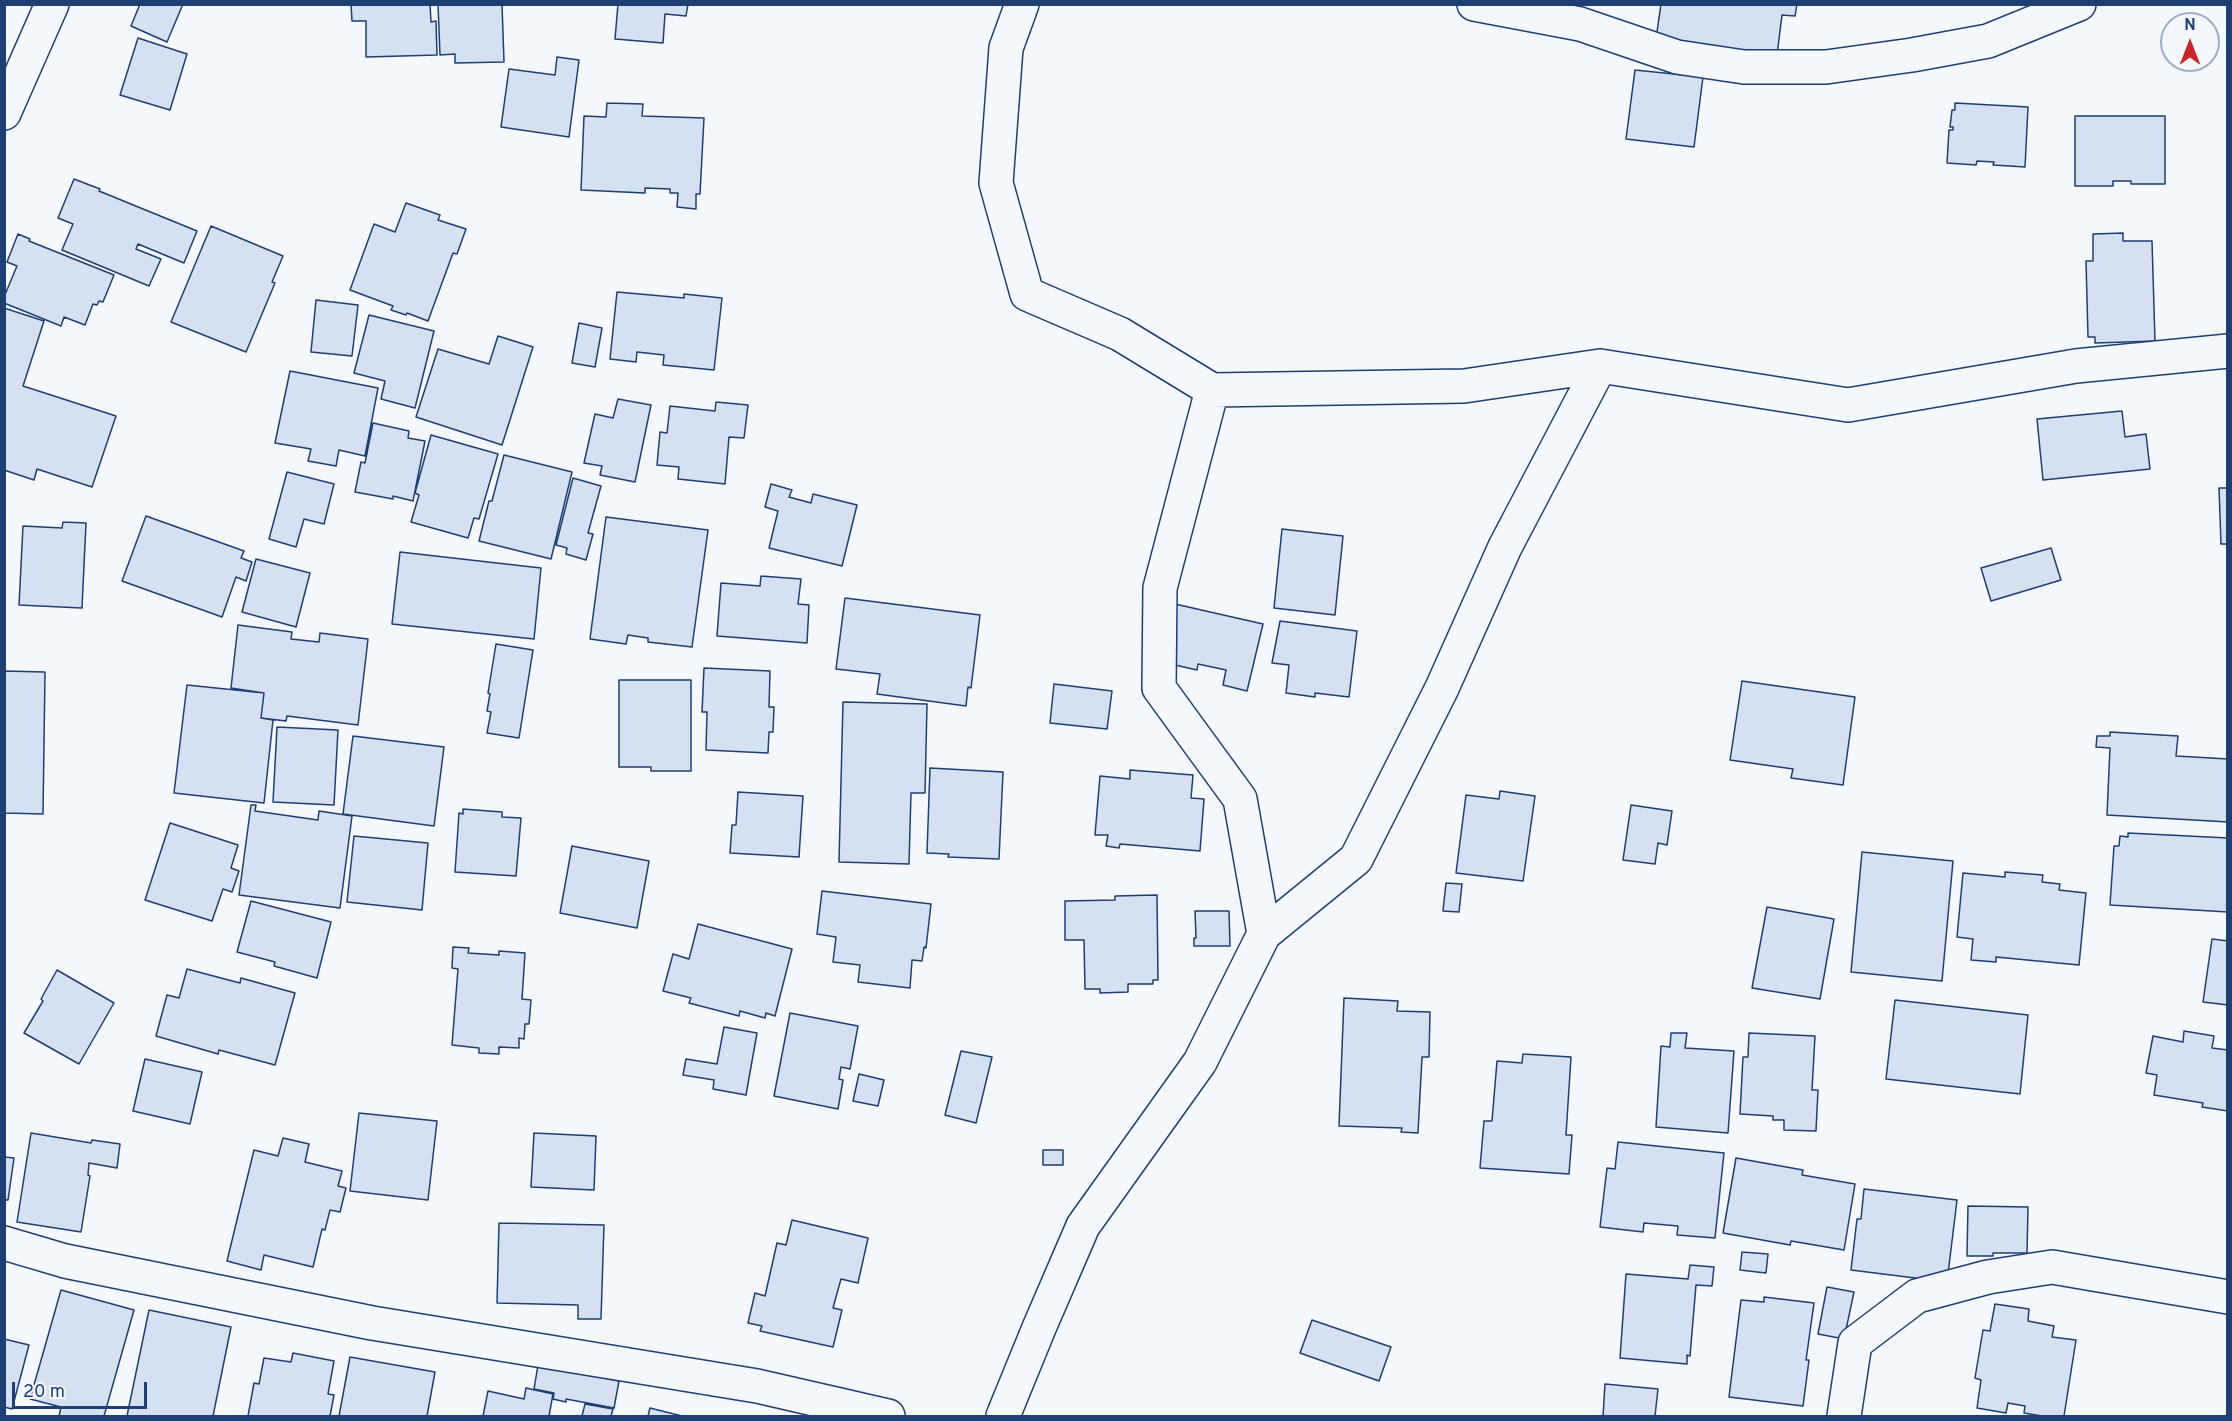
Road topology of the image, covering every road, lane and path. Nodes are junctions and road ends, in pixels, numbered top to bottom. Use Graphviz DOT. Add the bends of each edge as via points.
graph roads {
  1 [pos="52,4"];
  2 [pos="1022,4"];
  3 [pos="1474,4"];
  4 [pos="2079,4"];
  5 [pos="4,113"];
  6 [pos="2228,351"];
  7 [pos="1600,366"];
  8 [pos="1212,390"];
  9 [pos="1264,934"];
  10 [pos="4,1243"];
  11 [pos="2228,1297"];
  12 [pos="888,1416"];
  13 [pos="1004,1416"];
  14 [pos="1844,1416"];
  1 -- 5 [label="street"];
  2 -- 8 [label="street" via="1006,48 996,183 1027,294 1120,334"];
  3 -- 4 [label="street" via="1580,24 1677,57 1744,67 1826,67 1988,41"];
  6 -- 7 [label="street" via="2076,366 1848,405"];
  7 -- 8 [label="street" via="1464,386"];
  7 -- 9 [label="street" via="1506,547 1442,688 1356,859"];
  8 -- 9 [label="street" via="1160,588 1159,688 1240,800"];
  9 -- 13 [label="street" via="1200,1062 1083,1226"];
  10 -- 12 [label="street" via="65,1262 372,1323 757,1386"];
  11 -- 14 [label="street" via="2052,1267 1988,1277 1917,1296 1855,1343"];
}
